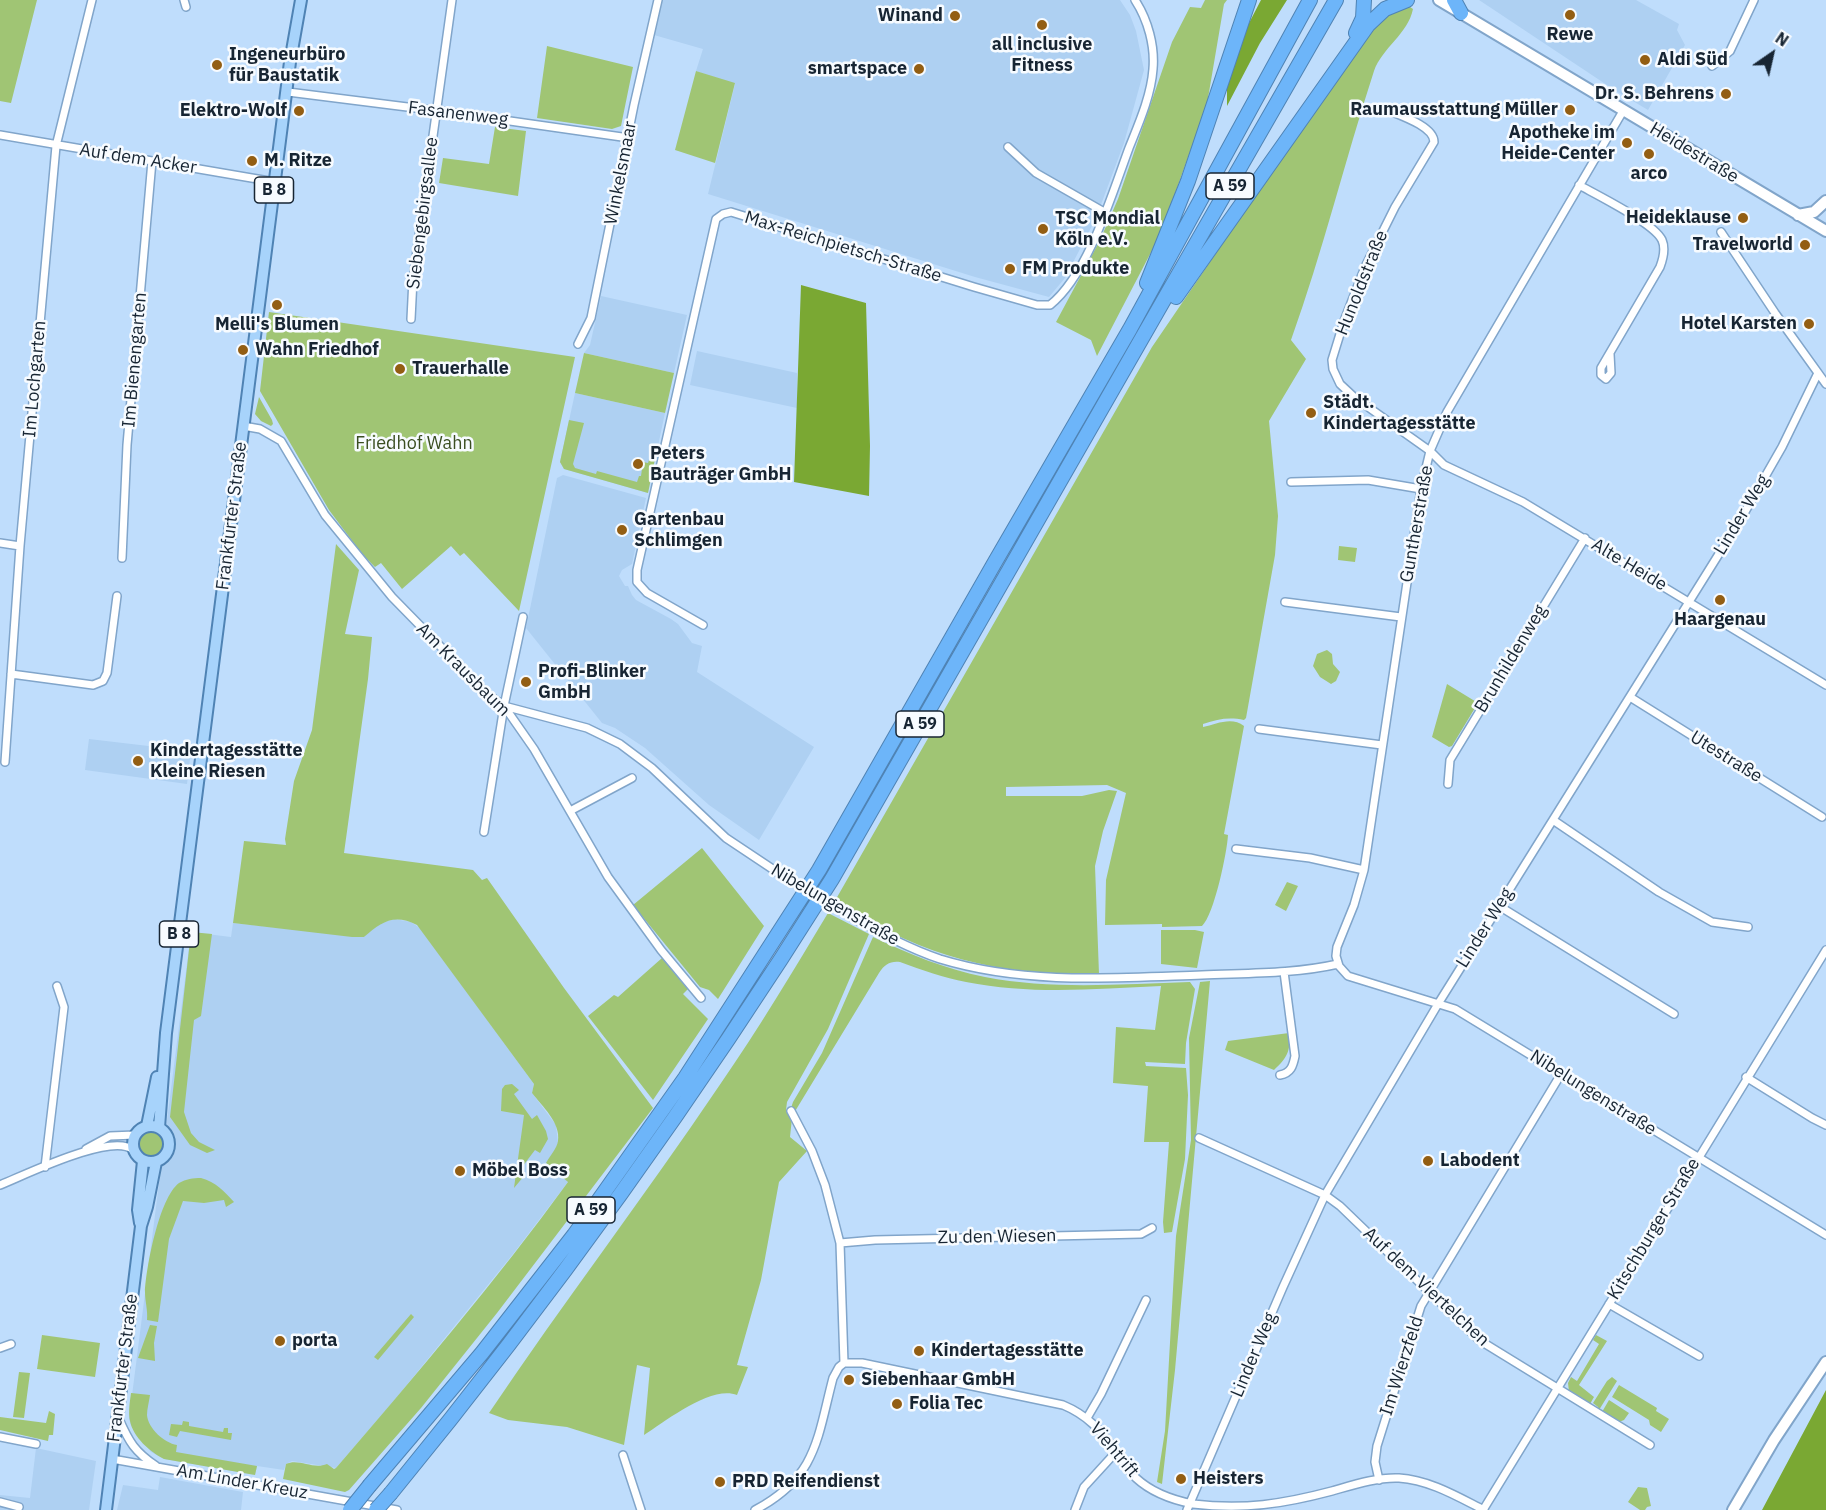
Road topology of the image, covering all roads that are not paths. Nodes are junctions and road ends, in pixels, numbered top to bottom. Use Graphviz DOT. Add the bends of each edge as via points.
graph roads {
  1 [pos="92,0"];
  2 [pos="301,0"];
  3 [pos="452,0"];
  4 [pos="658,0"];
  5 [pos="1135,0"];
  6 [pos="1310,0"];
  7 [pos="1364,0"];
  8 [pos="1407,0"];
  9 [pos="1439,0"];
  10 [pos="1454,0"];
  11 [pos="1754,0"];
  12 [pos="1250,2"];
  13 [pos="1333,5"];
  14 [pos="1461,13"];
  15 [pos="1350,49"];
  16 [pos="1712,66"];
  17 [pos="288,92"];
  18 [pos="1385,109"];
  19 [pos="436,111"];
  20 [pos="1623,111"];
  21 [pos="0,135"];
  22 [pos="629,138"];
  23 [pos="56,146"];
  24 [pos="1008,147"];
  25 [pos="152,161"];
  26 [pos="275,182"];
  27 [pos="1579,185"];
  28 [pos="1826,201"];
  29 [pos="1106,213"];
  30 [pos="1798,215"];
  31 [pos="1826,231"];
  32 [pos="1721,232"];
  33 [pos="411,319"];
  34 [pos="1130,329"];
  35 [pos="578,344"];
  36 [pos="1610,354"];
  37 [pos="1130,363"];
  38 [pos="1818,373"];
  39 [pos="1826,384"];
  40 [pos="243,426"];
  41 [pos="1430,451"];
  42 [pos="1292,482"];
  43 [pos="1421,489"];
  44 [pos="1585,538"];
  45 [pos="0,543"];
  46 [pos="20,546"];
  47 [pos="122,558"];
  48 [pos="117,596"];
  49 [pos="1689,601"];
  50 [pos="1285,602"];
  51 [pos="523,617"];
  52 [pos="1401,617"];
  53 [pos="703,625"];
  54 [pos="10,674"];
  55 [pos="1826,685"];
  56 [pos="1630,697"];
  57 [pos="504,706"];
  58 [pos="1259,729"];
  59 [pos="1382,745"];
  60 [pos="4,762"];
  61 [pos="632,778"];
  62 [pos="1448,784"];
  63 [pos="570,811"];
  64 [pos="1822,817"];
  65 [pos="1553,820"];
  66 [pos="484,832"];
  67 [pos="1236,849"];
  68 [pos="1364,870"];
  69 [pos="1499,906"];
  70 [pos="1748,927"];
  71 [pos="1826,950"];
  72 [pos="1338,964"];
  73 [pos="1284,972"];
  74 [pos="57,986"];
  75 [pos="701,998"];
  76 [pos="1438,1004"];
  77 [pos="1674,1014"];
  78 [pos="166,1033"];
  79 [pos="1561,1074"];
  80 [pos="1280,1075"];
  81 [pos="1746,1077"];
  82 [pos="791,1111"];
  83 [pos="1826,1125"];
  84 [pos="147,1126"];
  85 [pos="159,1128"];
  86 [pos="135,1135"];
  87 [pos="1199,1138"];
  88 [pos="133,1150"];
  89 [pos="81,1152"];
  90 [pos="1698,1158"];
  91 [pos="142,1161"];
  92 [pos="156,1162"];
  93 [pos="45,1167"];
  94 [pos="0,1185"];
  95 [pos="1325,1195"];
  96 [pos="141,1226"];
  97 [pos="1152,1228"];
  98 [pos="1826,1235"];
  99 [pos="840,1243"];
  100 [pos="1428,1293"];
  101 [pos="1146,1300"];
  102 [pos="1609,1304"];
  103 [pos="11,1344"];
  104 [pos="0,1348"];
  105 [pos="1699,1356"];
  106 [pos="1826,1362"];
  107 [pos="844,1363"];
  108 [pos="1556,1389"];
  109 [pos="117,1416"];
  110 [pos="1087,1418"];
  111 [pos="0,1437"];
  112 [pos="36,1444"];
  113 [pos="1650,1445"];
  114 [pos="1116,1452"];
  115 [pos="622,1455"];
  116 [pos="112,1459"];
  117 [pos="158,1467"];
  118 [pos="1378,1480"];
  119 [pos="0,1502"];
  120 [pos="18,1507"];
  121 [pos="1189,1507"];
  122 [pos="106,1510"];
  123 [pos="350,1510"];
  124 [pos="376,1510"];
  125 [pos="397,1510"];
  126 [pos="641,1510"];
  127 [pos="755,1510"];
  128 [pos="1075,1510"];
  129 [pos="1484,1510"];
  130 [pos="1732,1510"];
  1 -- 23 [label="street, Im Lochgarten"];
  2 -- 17 [label="main road, Frankfurter Straße / B 8"];
  3 -- 19 [label="street, Siebengebirgsallee"];
  4 -- 22 [label="street, Winkelsmaar"];
  5 -- 29 [label="street, Max-Reichpietsch-Straße" via="1152,43 1153,70 1145,105"];
  6 -- 34 [label="highway, A 59"];
  7 -- 15 [label="highway" via="1363,18"];
  8 -- 15 [label="highway" via="1385,9"];
  9 -- 14 [label="main road, Heidestraße"];
  10 -- 14 [label="highway"];
  11 -- 16 [label="street" via="1731,51"];
  12 -- 34 [label="highway" via="1188,182"];
  13 -- 37 [label="highway, A 59"];
  14 -- 20 [label="main road, Heidestraße"];
  15 -- 37 [label="highway"];
  17 -- 19 [label="street, Fasanenweg"];
  17 -- 26 [label="main road, Frankfurter Straße / B 8"];
  18 -- 41 [label="street, Hunoldstraße" via="1430,132 1434,142 1365,267 1337,341 1333,369 1340,384 1354,397"];
  19 -- 22 [label="street, Fasanenweg"];
  19 -- 33 [label="street, Siebengebirgsallee"];
  20 -- 27 [label="street, Guntherstraße"];
  20 -- 30 [label="main road, Heidestraße"];
  21 -- 23 [label="street, Auf dem Acker"];
  22 -- 35 [label="street, Winkelsmaar" via="591,318"];
  23 -- 25 [label="street, Auf dem Acker"];
  23 -- 46 [label="street, Im Lochgarten"];
  24 -- 29 [label="street" via="1036,173"];
  25 -- 26 [label="street, Auf dem Acker"];
  25 -- 47 [label="street, Im Bienengarten" via="127,445"];
  26 -- 40 [label="main road, Frankfurter Straße / B 8"];
  27 -- 36 [label="street" via="1651,229 1664,247 1660,267"];
  27 -- 41 [label="street, Guntherstraße" via="1447,412"];
  28 -- 30 [label="main road" via="1814,212"];
  29 -- 53 [label="street, Max-Reichpietsch-Straße" via="1072,282 1057,300 1043,306 731,212 716,219 637,570 637,582 647,593"];
  30 -- 31 [label="main road, Heidestraße"];
  32 -- 38 [label="street"];
  34 -- 123 [label="highway, A 59, bridge" via="819,870 685,1078 553,1262"];
  37 -- 124 [label="highway, A 59, bridge" via="832,879 697,1087 586,1245 463,1406"];
  38 -- 39 [label="street"];
  38 -- 49 [label="street, Linder Weg" via="1771,466"];
  40 -- 57 [label="street, Am Krausbaum" via="260,429 281,441 325,515 392,597 486,693"];
  40 -- 78 [label="main road, Frankfurter Straße / B 8"];
  41 -- 43 [label="street, Guntherstraße"];
  41 -- 44 [label="street, Alte Heide" via="1444,465 1523,502"];
  42 -- 43 [label="street" via="1368,480"];
  43 -- 52 [label="street, Guntherstraße"];
  44 -- 49 [label="street, Alte Heide"];
  44 -- 62 [label="street, Brunhildenweg" via="1450,760"];
  45 -- 46 [label="street"];
  46 -- 54 [label="street, Im Lochgarten"];
  48 -- 54 [label="street" via="103,681 93,685"];
  49 -- 55 [label="street, Alte Heide"];
  49 -- 56 [label="street, Linder Weg"];
  50 -- 52 [label="street"];
  51 -- 57 [label="street"];
  52 -- 59 [label="street, Guntherstraße"];
  54 -- 60 [label="street, Im Lochgarten"];
  56 -- 64 [label="street, Utestraße"];
  56 -- 65 [label="street, Linder Weg"];
  57 -- 63 [label="street, Am Krausbaum"];
  57 -- 66 [label="street"];
  57 -- 73 [label="street, Nibelungenstraße, bridge" via="587,728 620,744 652,768 726,838 873,930 940,959 1010,974 1067,978"];
  58 -- 59 [label="street"];
  59 -- 68 [label="street, Guntherstraße"];
  61 -- 63 [label="street"];
  63 -- 75 [label="street, Am Krausbaum" via="611,882"];
  65 -- 69 [label="street, Linder Weg"];
  65 -- 70 [label="street" via="1659,892 1712,922"];
  67 -- 68 [label="street" via="1310,858"];
  68 -- 72 [label="street, Guntherstraße" via="1337,947"];
  69 -- 76 [label="street, Linder Weg"];
  69 -- 77 [label="street"];
  71 -- 81 [label="street, Kitschburger Straße"];
  72 -- 73 [label="street, Nibelungenstraße"];
  72 -- 76 [label="street, Nibelungenstraße" via="1348,976"];
  73 -- 80 [label="street" via="1295,1056 1291,1069"];
  74 -- 93 [label="street" via="64,1007"];
  76 -- 79 [label="street, Nibelungenstraße" via="1455,1009"];
  76 -- 95 [label="street, Linder Weg"];
  78 -- 84 [label="main road, Frankfurter Straße / B 8"];
  78 -- 85 [label="main road, Frankfurter Straße / B 8"];
  79 -- 90 [label="street, Nibelungenstraße"];
  79 -- 100 [label="street, Im Wierzfeld"];
  81 -- 83 [label="street"];
  81 -- 90 [label="street, Kitschburger Straße"];
  82 -- 99 [label="street" via="825,1185"];
  84 -- 85 [label="main road"];
  84 -- 86 [label="main road"];
  85 -- 92 [label="main road, B 8" via="168,1138 169,1148"];
  86 -- 88 [label="main road"];
  86 -- 89 [label="street" via="110,1136"];
  87 -- 95 [label="street, Auf dem Viertelchen"];
  88 -- 89 [label="street" via="117,1144"];
  88 -- 91 [label="main road"];
  89 -- 93 [label="street"];
  90 -- 98 [label="street, Nibelungenstraße"];
  90 -- 102 [label="street, Kitschburger Straße"];
  91 -- 92 [label="main road"];
  91 -- 96 [label="main road, Frankfurter Straße / B 8" via="138,1210"];
  92 -- 96 [label="main road, Frankfurter Straße / B 8"];
  93 -- 94 [label="street"];
  95 -- 100 [label="street, Auf dem Viertelchen"];
  95 -- 121 [label="street, Linder Weg"];
  96 -- 109 [label="main road, Frankfurter Straße / B 8"];
  97 -- 99 [label="street, Zu den Wiesen" via="1141,1234"];
  99 -- 107 [label="street"];
  100 -- 108 [label="street, Auf dem Viertelchen" via="1479,1340"];
  100 -- 118 [label="street, Im Wierzfeld" via="1377,1446"];
  101 -- 110 [label="street"];
  102 -- 105 [label="street"];
  102 -- 108 [label="street, Kitschburger Straße"];
  103 -- 104 [label="street"];
  106 -- 130 [label="main road"];
  107 -- 110 [label="street, Viehtrift" via="862,1363 1051,1402"];
  107 -- 127 [label="street" via="833,1378 811,1458 794,1482"];
  108 -- 113 [label="street, Auf dem Viertelchen"];
  108 -- 129 [label="street, Kitschburger Straße"];
  109 -- 116 [label="main road, Frankfurter Straße / B 8"];
  109 -- 117 [label="street, Am Linder Kreuz" via="132,1445"];
  110 -- 114 [label="street, Viehtrift"];
  111 -- 112 [label="street"];
  114 -- 121 [label="street, Viehtrift" via="1142,1483"];
  114 -- 128 [label="street" via="1084,1487"];
  115 -- 126 [label="street"];
  116 -- 117 [label="street, Am Linder Kreuz"];
  116 -- 122 [label="main road, Frankfurter Straße / B 8"];
  117 -- 125 [label="street, Am Linder Kreuz"];
  118 -- 121 [label="street, Viehtrift" via="1263,1508"];
  118 -- 129 [label="street, Viehtrift" via="1419,1481"];
  119 -- 120 [label="street"];
}
